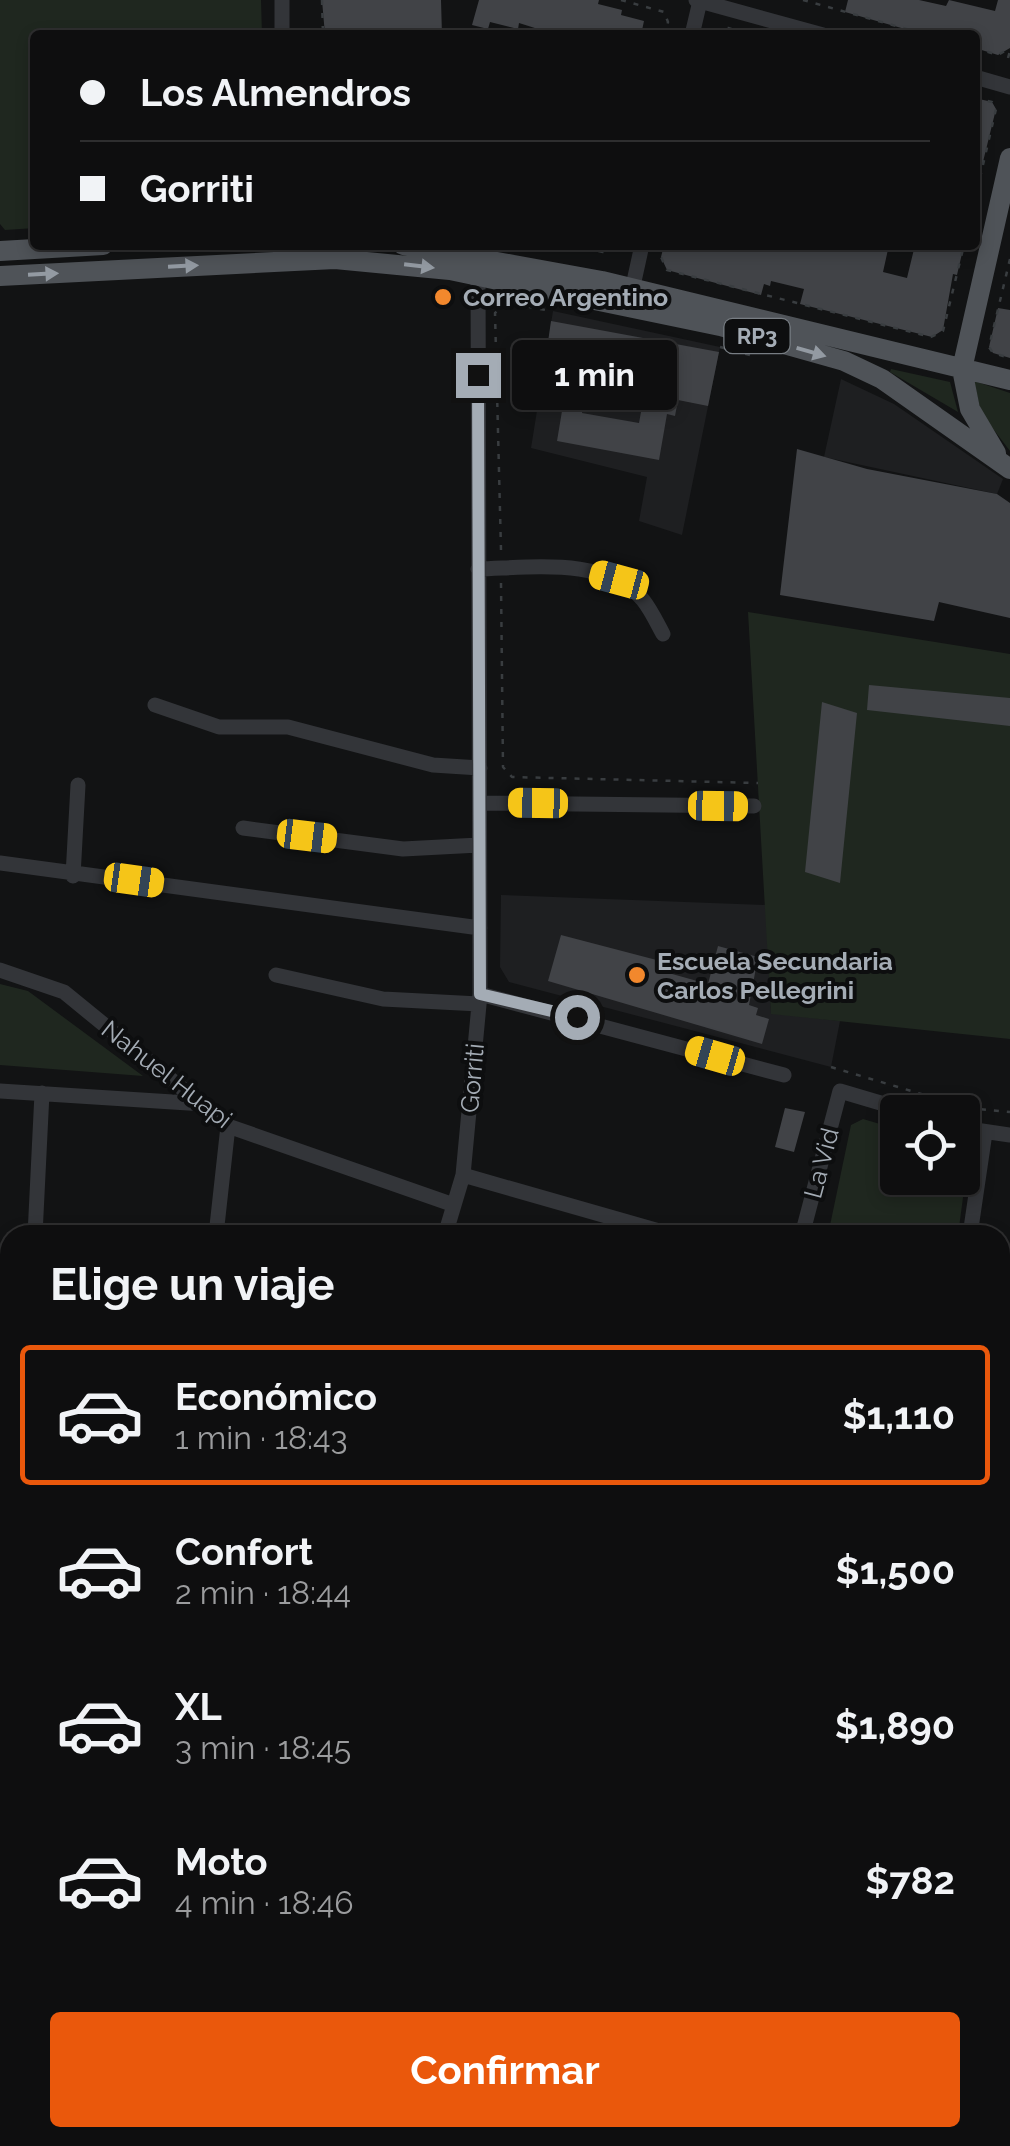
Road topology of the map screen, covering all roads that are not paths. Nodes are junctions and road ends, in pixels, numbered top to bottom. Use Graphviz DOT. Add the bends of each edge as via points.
graph roads {
  1 [pos="282,0"];
  2 [pos="698,1"];
  3 [pos="282,30"];
  4 [pos="693,30"];
  5 [pos="805,30"];
  6 [pos="980,78"];
  7 [pos="1010,87"];
  8 [pos="1010,158"];
  9 [pos="30,249"];
  10 [pos="420,250"];
  11 [pos="641,250"];
  12 [pos="0,251"];
  13 [pos="289,253"];
  14 [pos="478,267"];
  15 [pos="0,276"];
  16 [pos="631,297"];
  17 [pos="966,343"];
  18 [pos="914,359"];
  19 [pos="962,370"];
  20 [pos="1005,374"];
  21 [pos="1008,468"];
  22 [pos="478,569"];
  23 [pos="664,634"];
  24 [pos="154,704"];
  25 [pos="480,768"];
  26 [pos="78,785"];
  27 [pos="480,802"];
  28 [pos="754,806"];
  29 [pos="243,828"];
  30 [pos="479,845"];
  31 [pos="0,863"];
  32 [pos="73,876"];
  33 [pos="480,928"];
  34 [pos="0,970"];
  35 [pos="276,975"];
  36 [pos="480,999"];
  37 [pos="784,1075"];
  38 [pos="0,1090"];
  39 [pos="42,1094"];
  40 [pos="880,1103"];
  41 [pos="204,1104"];
  42 [pos="228,1126"];
  43 [pos="980,1131"];
  44 [pos="985,1132"];
  45 [pos="1010,1135"];
  46 [pos="463,1175"];
  47 [pos="454,1205"];
  48 [pos="36,1225"];
  49 [pos="217,1225"];
  50 [pos="448,1225"];
  51 [pos="613,1225"];
  52 [pos="805,1225"];
  53 [pos="971,1225"];
  1 -- 3 [label="street"];
  2 -- 4 [label="street"];
  2 -- 5 [label="street"];
  6 -- 7 [label="street"];
  8 -- 17 [label="main road"];
  9 -- 12 [label="main road"];
  10 -- 14 [label="main road, RP3"];
  11 -- 16 [label="street"];
  13 -- 14 [label="main road, RP3, one-way"];
  15 -- 13 [label="main road, RP3, one-way"];
  14 -- 16 [label="main road, RP3"];
  14 -- 22 [label="street, Gorriti"];
  16 -- 18 [label="main road, RP3"];
  16 -- 21 [label="main road, RP3, one-way" via="882,378"];
  17 -- 18 [label="main road"];
  17 -- 19 [label="main road"];
  17 -- 20 [label="main road" via="977,366"];
  18 -- 19 [label="main road, RP3"];
  19 -- 20 [label="main road"];
  19 -- 21 [label="main road" via="977,424"];
  22 -- 23 [label="street" via="575,569 619,580 642,598"];
  22 -- 25 [label="street, Gorriti"];
  24 -- 25 [label="street" via="220,727 288,727 433,765"];
  25 -- 27 [label="street, Gorriti"];
  26 -- 32 [label="street"];
  27 -- 28 [label="street"];
  27 -- 30 [label="street, Gorriti"];
  29 -- 30 [label="street" via="402,849"];
  30 -- 33 [label="street, Gorriti"];
  31 -- 32 [label="street"];
  32 -- 33 [label="street"];
  33 -- 36 [label="street, Gorriti"];
  34 -- 41 [label="street, Nahuel Huapi" via="64,992"];
  35 -- 36 [label="street" via="383,999"];
  36 -- 37 [label="street"];
  36 -- 46 [label="street, Gorriti"];
  38 -- 39 [label="street"];
  39 -- 41 [label="street"];
  39 -- 48 [label="street"];
  40 -- 52 [label="street, La Vid" via="840,1091"];
  41 -- 42 [label="street, Nahuel Huapi"];
  42 -- 47 [label="street, Nahuel Huapi"];
  42 -- 49 [label="street"];
  43 -- 44 [label="street"];
  44 -- 45 [label="street"];
  44 -- 53 [label="street"];
  46 -- 47 [label="street, Gorriti"];
  46 -- 51 [label="street"];
  47 -- 50 [label="street, Gorriti"];
}
